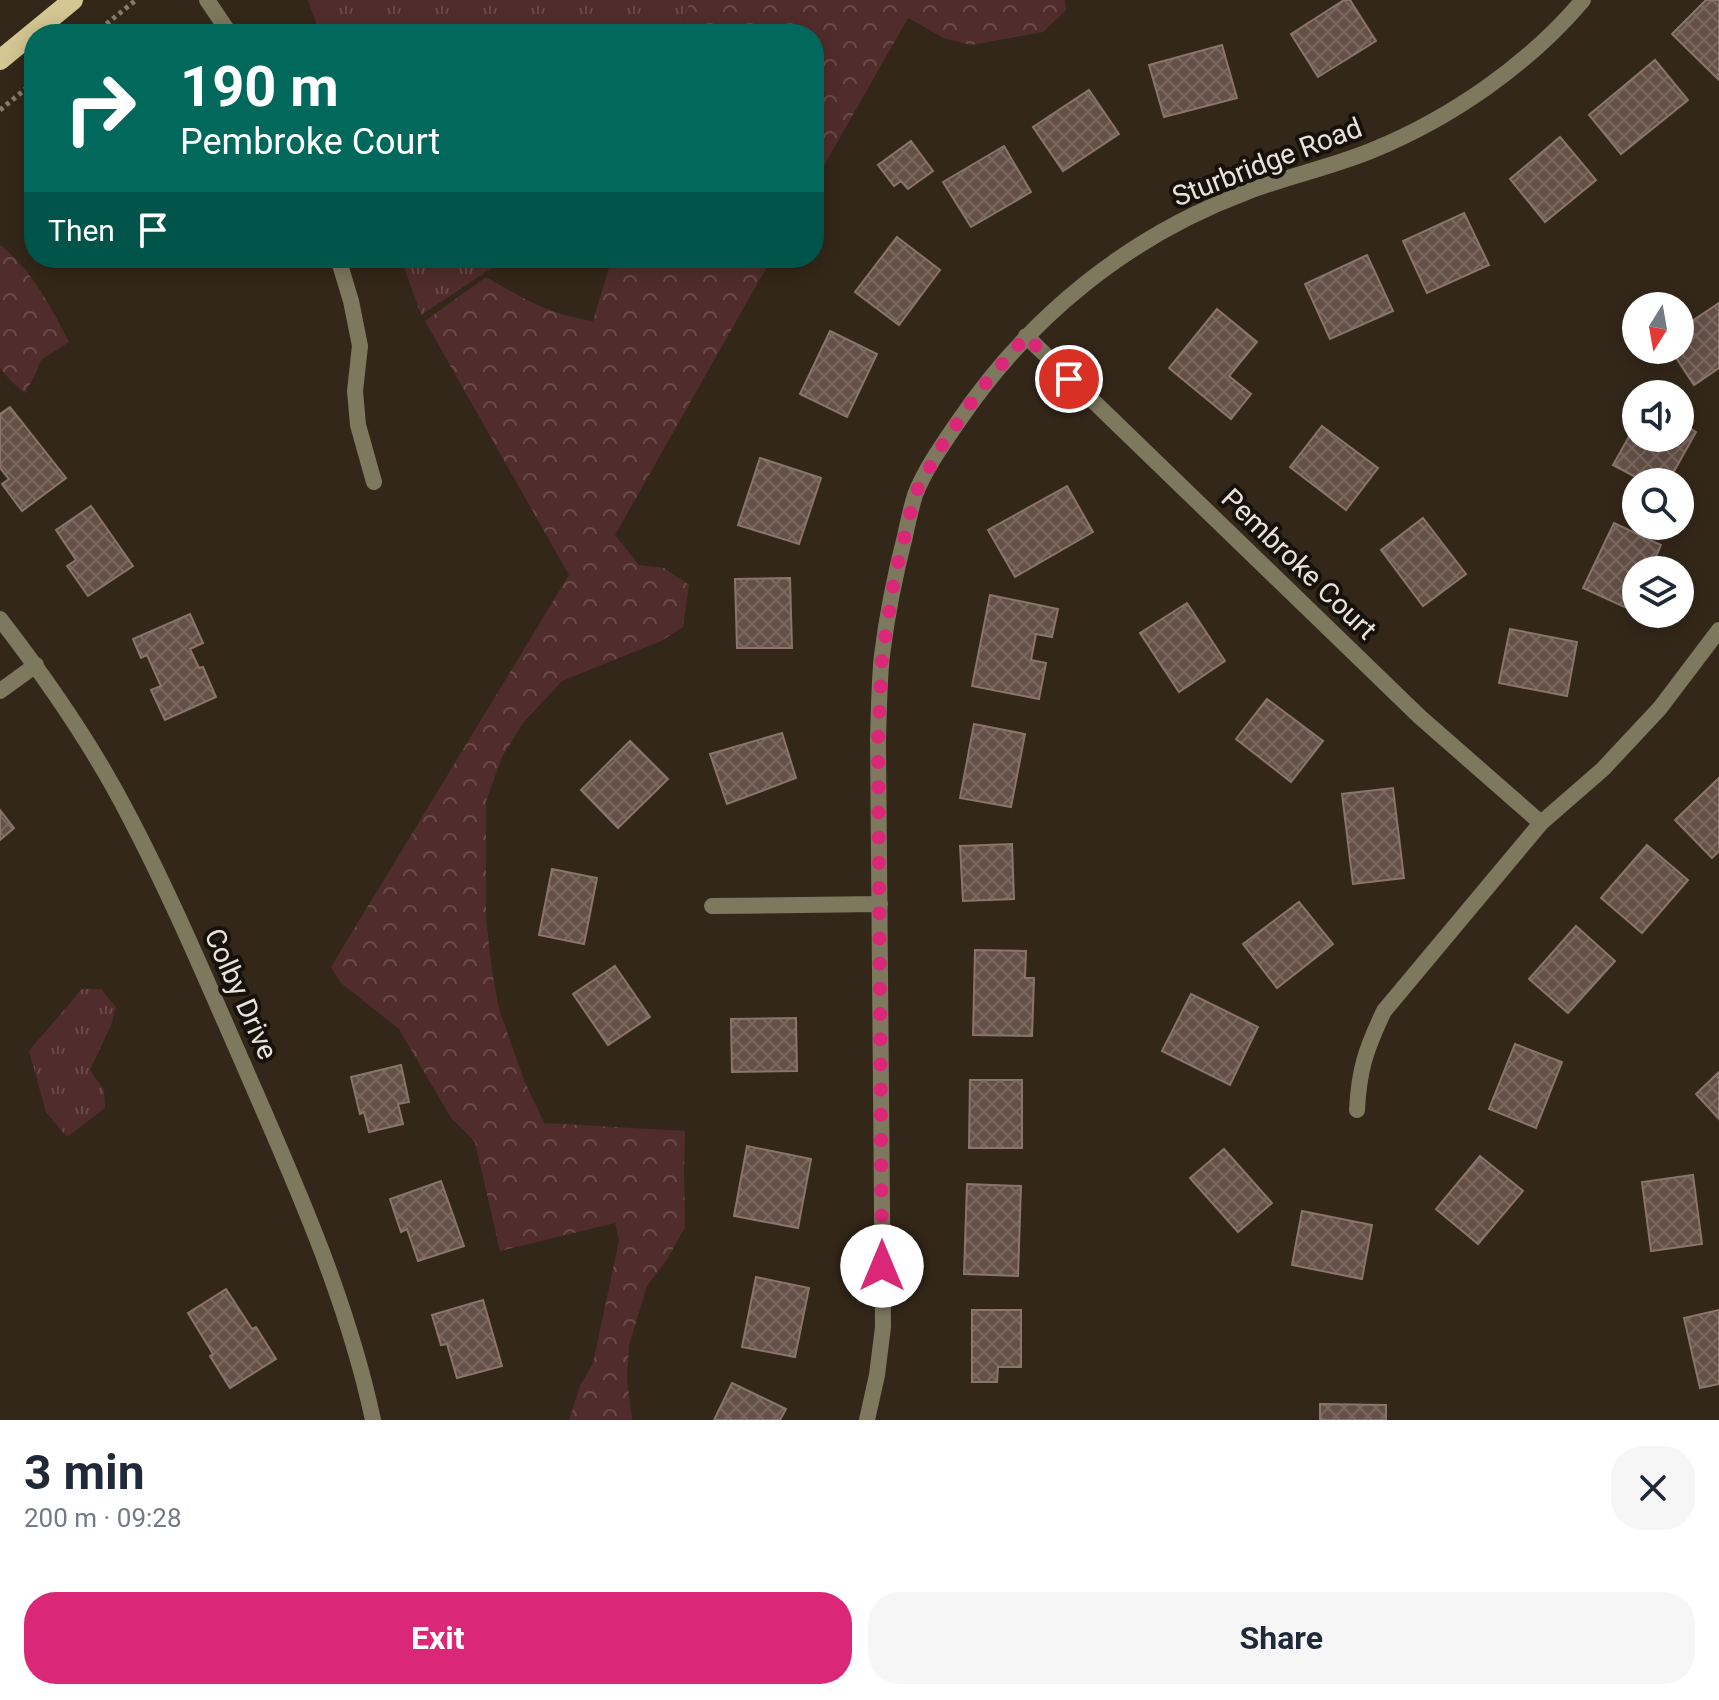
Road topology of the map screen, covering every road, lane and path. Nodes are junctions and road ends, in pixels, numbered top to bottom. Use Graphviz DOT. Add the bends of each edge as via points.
graph roads {
  1 [pos="73,0"];
  2 [pos="136,0"];
  3 [pos="207,0"];
  4 [pos="1583,0"];
  5 [pos="44,24"];
  6 [pos="106,24"];
  7 [pos="223,24"];
  8 [pos="24,40"];
  9 [pos="0,60"];
  10 [pos="24,90"];
  11 [pos="0,110"];
  12 [pos="341,268"];
  13 [pos="1026,336"];
  14 [pos="374,482"];
  15 [pos="0,619"];
  16 [pos="1719,630"];
  17 [pos="36,665"];
  18 [pos="0,691"];
  19 [pos="1541,823"];
  20 [pos="880,904"];
  21 [pos="712,906"];
  22 [pos="1357,1110"];
  23 [pos="373,1420"];
  24 [pos="867,1420"];
  1 -- 5 [label="main road"];
  2 -- 6 [label="path"];
  3 -- 7 [label="street"];
  4 -- 13 [label="street, Sturbridge Road" via="1524,58 1436,119 1375,149 1185,219 1115,260"];
  8 -- 9 [label="main road"];
  10 -- 11 [label="path"];
  12 -- 14 [label="street" via="360,346 358,425"];
  13 -- 19 [label="street, Pembroke Court" via="1420,717"];
  13 -- 20 [label="street, Sturbridge Road" via="979,391 915,494 882,657"];
  15 -- 17 [label="street, Colby Drive"];
  16 -- 19 [label="street" via="1660,708 1603,769"];
  17 -- 18 [label="street"];
  17 -- 23 [label="street, Colby Drive" via="129,814 176,910 303,1201 343,1310"];
  19 -- 22 [label="street" via="1384,1011 1358,1081"];
  20 -- 21 [label="street"];
  20 -- 24 [label="street, Sturbridge Road" via="883,1327"];
}
